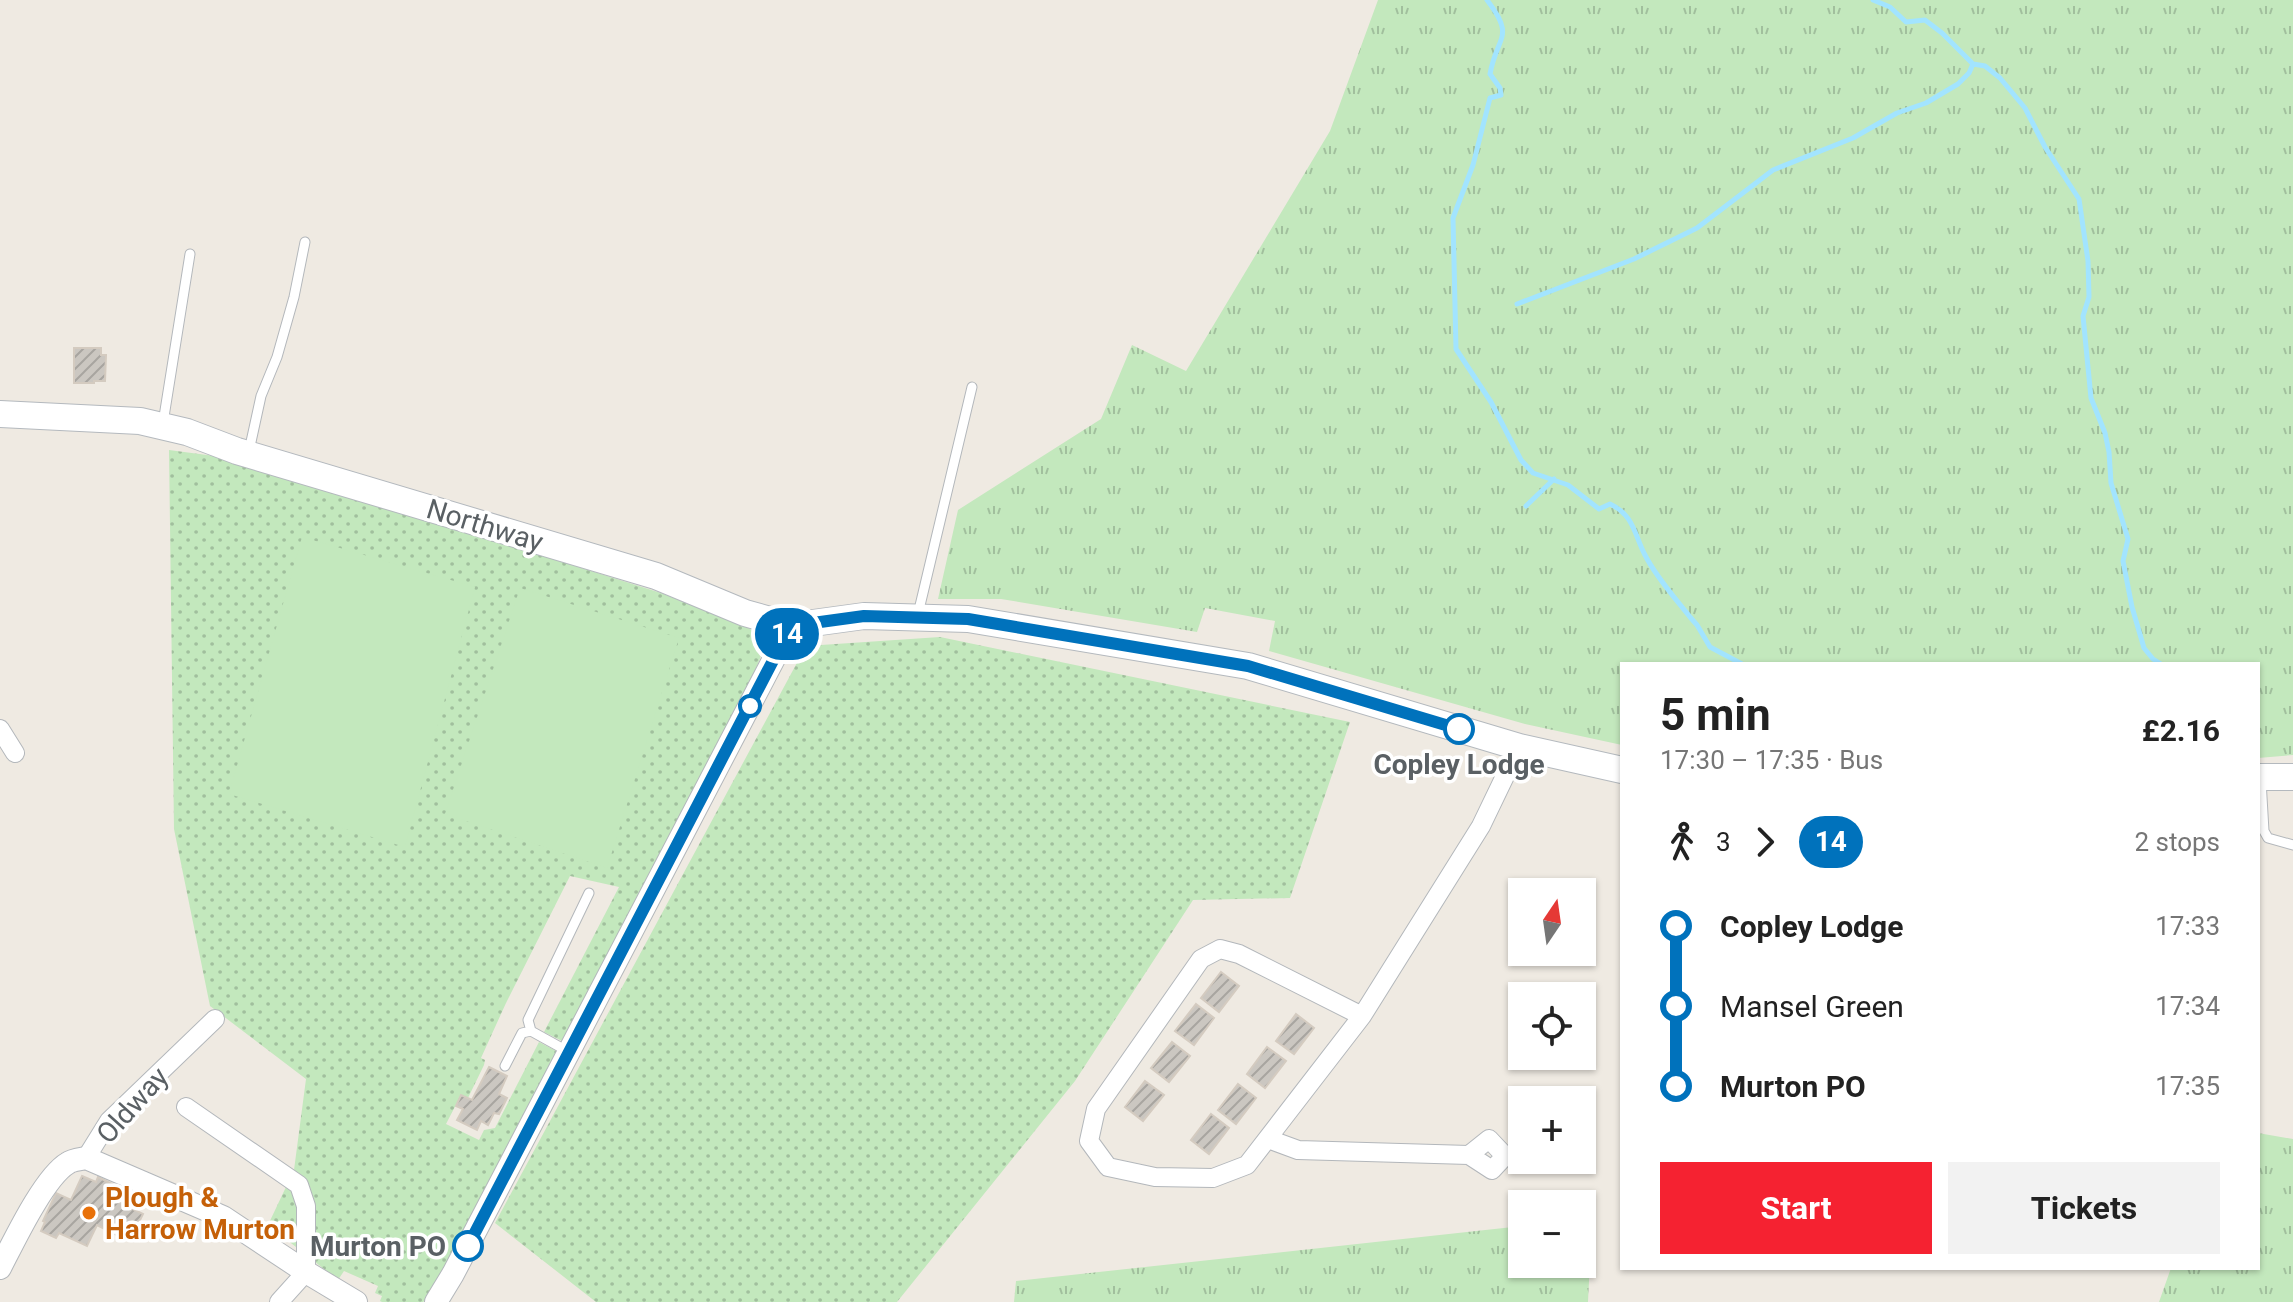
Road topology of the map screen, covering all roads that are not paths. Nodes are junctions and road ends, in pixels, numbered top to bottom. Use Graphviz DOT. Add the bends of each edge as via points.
graph roads {
  1 [pos="305,242"];
  2 [pos="190,254"];
  3 [pos="972,387"];
  4 [pos="0,414"];
  5 [pos="162,426"];
  6 [pos="248,454"];
  7 [pos="918,618"];
  8 [pos="791,626"];
  9 [pos="0,729"];
  10 [pos="1519,747"];
  11 [pos="15,753"];
  12 [pos="1620,770"];
  13 [pos="2260,777"];
  14 [pos="2293,777"];
  15 [pos="2293,845"];
  16 [pos="589,893"];
  17 [pos="1362,1016"];
  18 [pos="215,1019"];
  19 [pos="531,1031"];
  20 [pos="569,1052"];
  21 [pos="505,1066"];
  22 [pos="186,1107"];
  23 [pos="1268,1139"];
  24 [pos="1469,1155"];
  25 [pos="86,1158"];
  26 [pos="0,1268"];
  27 [pos="306,1272"];
  28 [pos="279,1302"];
  29 [pos="356,1302"];
  30 [pos="436,1302"];
  1 -- 6 [label="lane"];
  2 -- 5 [label="lane"];
  3 -- 7 [label="lane"];
  4 -- 5 [label="main road, Northway"];
  5 -- 6 [label="main road, Northway"];
  6 -- 8 [label="main road, Northway" via="656,576"];
  7 -- 8 [label="main road, Northway" via="864,616"];
  7 -- 10 [label="main road, Northway" via="968,619 1248,666"];
  8 -- 20 [label="street"];
  9 -- 11 [label="street"];
  10 -- 12 [label="main road, Northway"];
  10 -- 17 [label="street" via="1481,826"];
  13 -- 14 [label="main road"];
  13 -- 15 [label="lane" via="2264,831 2268,838"];
  16 -- 19 [label="lane" via="528,1020"];
  17 -- 23 [label="street"];
  17 -- 23 [label="street" via="1220,949 1201,959 1096,1109 1089,1141 1108,1167 1155,1177 1213,1178 1247,1165"];
  18 -- 25 [label="street, Oldway" via="109,1121"];
  19 -- 20 [label="lane"];
  19 -- 21 [label="lane" via="522,1033"];
  20 -- 30 [label="street"];
  22 -- 27 [label="street" via="299,1185 306,1206"];
  23 -- 24 [label="street" via="1298,1150"];
  25 -- 26 [label="street, Oldway" via="68,1163 53,1178 25,1217"];
  25 -- 27 [label="street" via="223,1217"];
  27 -- 28 [label="street"];
  27 -- 29 [label="street"];
}
